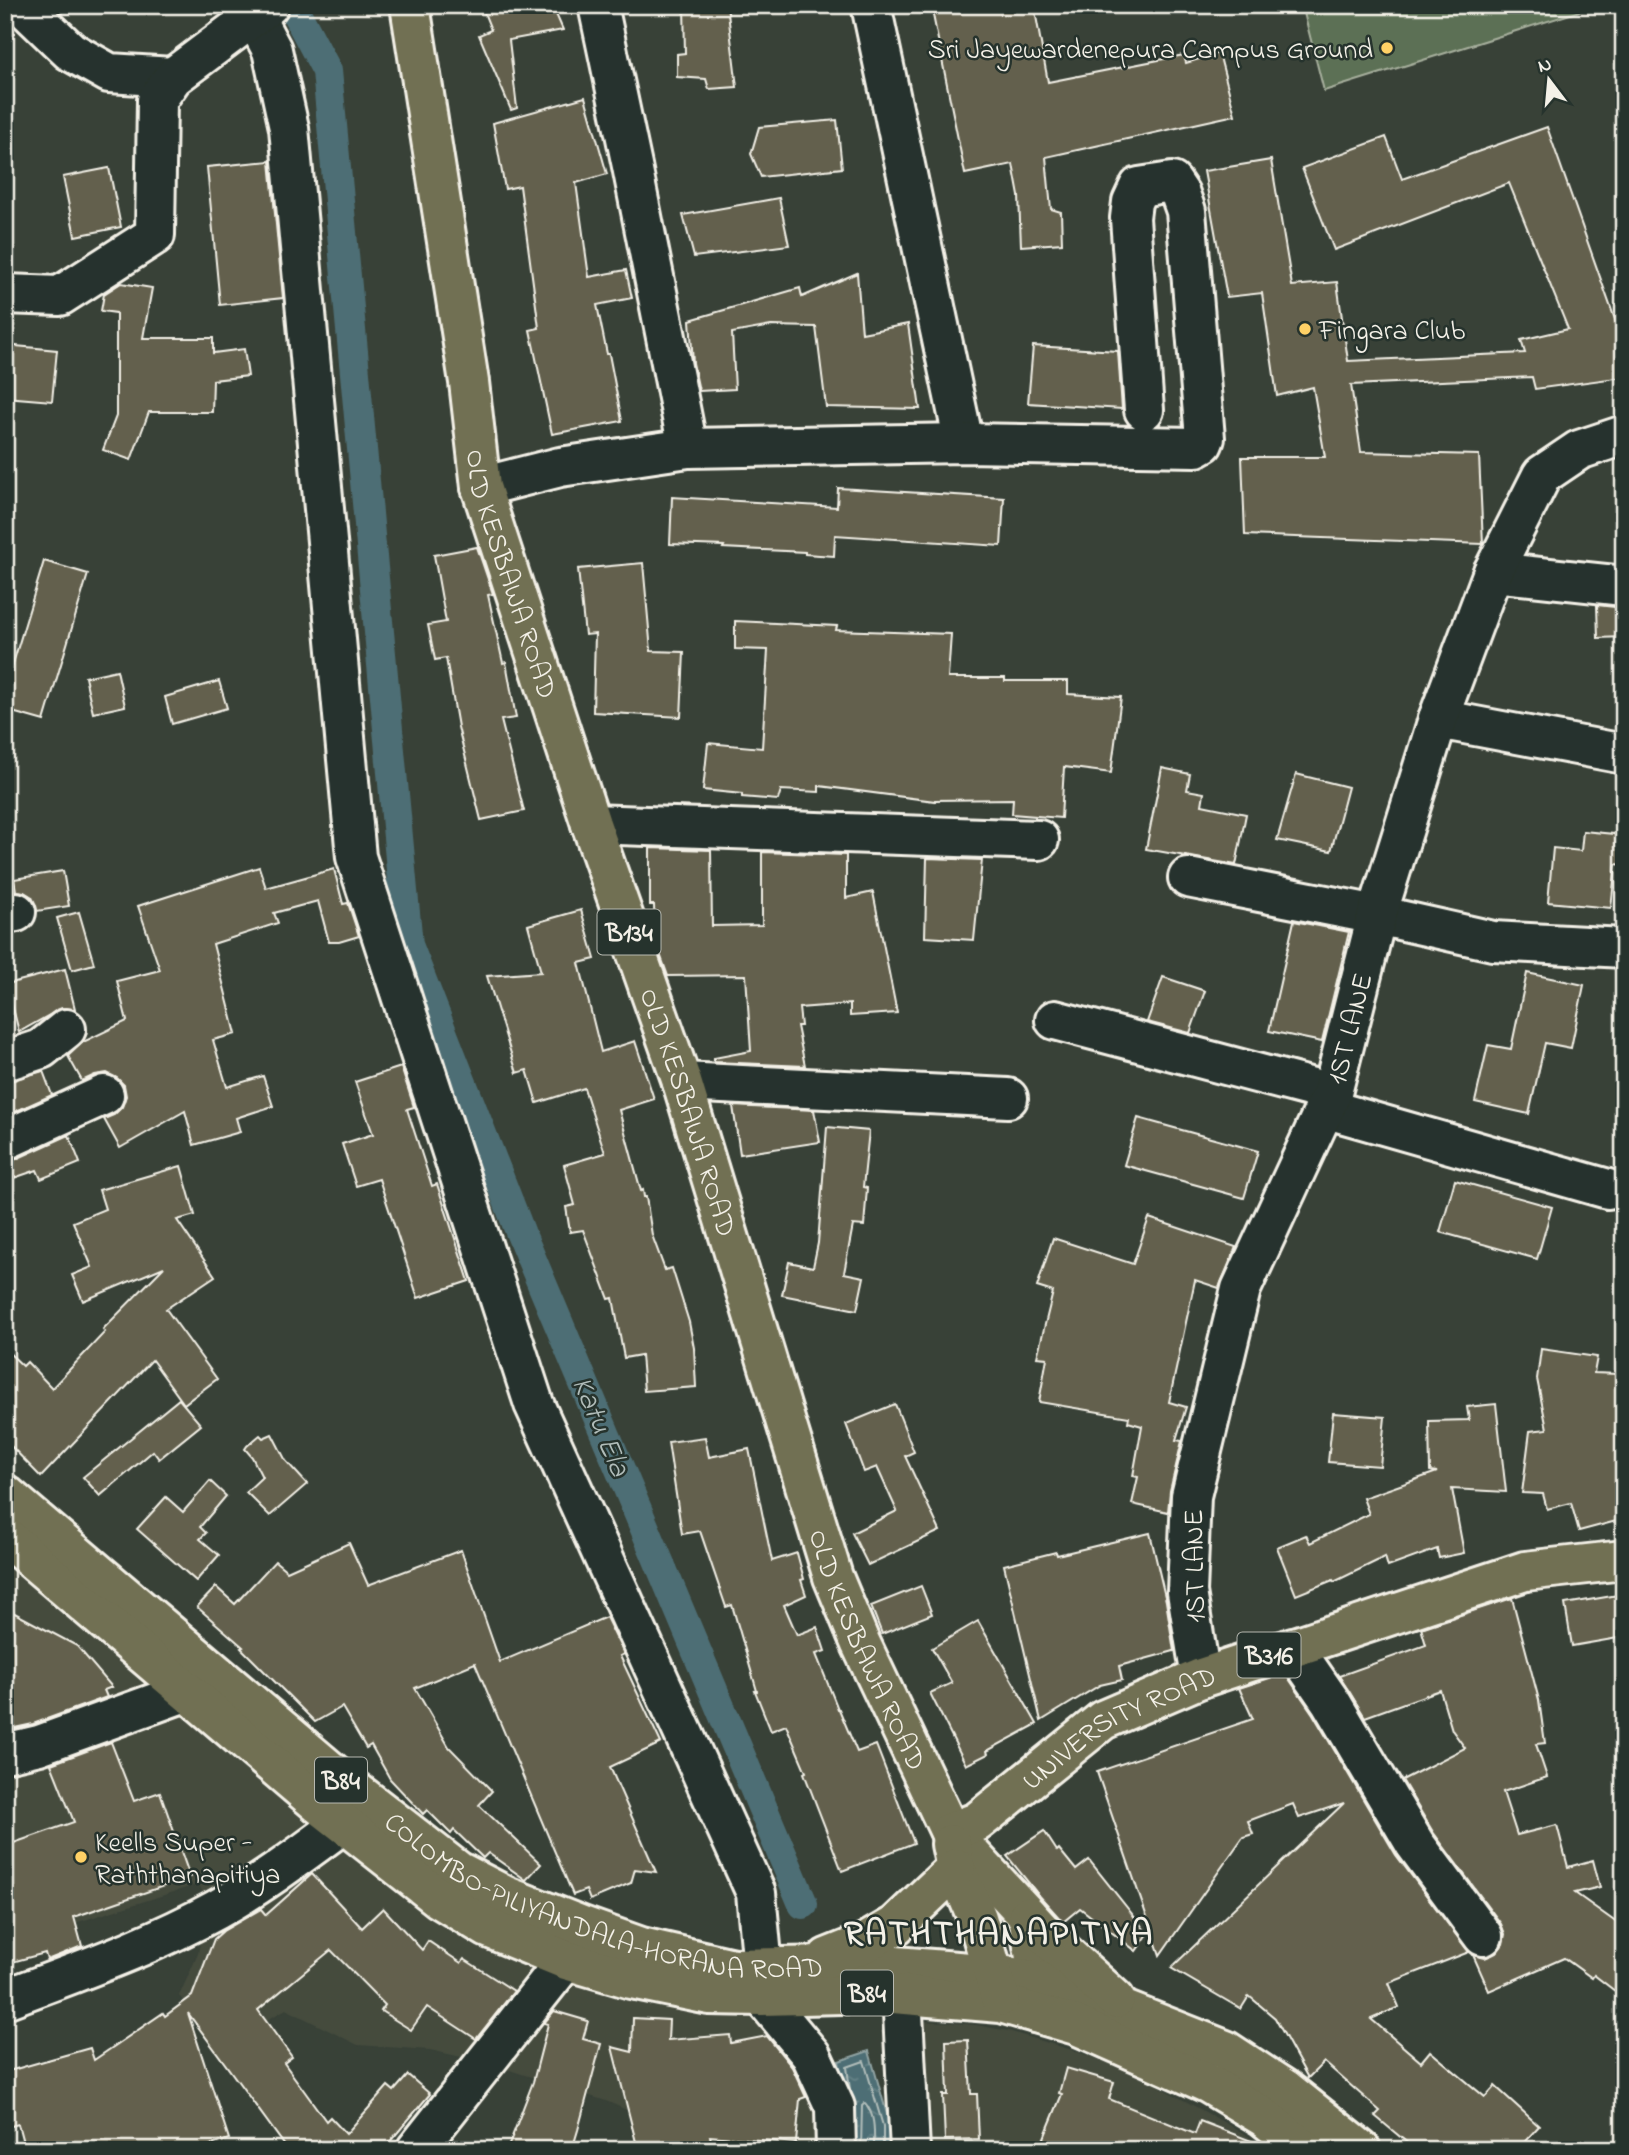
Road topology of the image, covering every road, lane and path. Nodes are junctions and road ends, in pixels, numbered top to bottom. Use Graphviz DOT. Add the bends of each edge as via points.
graph roads {
  1 [pos="22,5"];
  2 [pos="410,5"];
  3 [pos="598,5"];
  4 [pos="871,5"];
  5 [pos="262,11"];
  6 [pos="173,77"];
  7 [pos="5,294"];
  8 [pos="1144,410"];
  9 [pos="1624,435"];
  10 [pos="964,443"];
  11 [pos="688,447"];
  12 [pos="481,487"];
  13 [pos="1493,572"];
  14 [pos="1624,586"];
  15 [pos="1438,719"];
  16 [pos="1624,754"];
  17 [pos="591,824"];
  18 [pos="1039,839"];
  19 [pos="1188,878"];
  20 [pos="1377,915"];
  21 [pos="1624,948"];
  22 [pos="1055,1020"];
  23 [pos="66,1029"];
  24 [pos="5,1061"];
  25 [pos="682,1082"];
  26 [pos="104,1095"];
  27 [pos="1007,1098"];
  28 [pos="1328,1101"];
  29 [pos="5,1140"];
  30 [pos="1608,1189"];
  31 [pos="5,1494"];
  32 [pos="5,1536"];
  33 [pos="1624,1560"];
  34 [pos="1293,1647"];
  35 [pos="1201,1678"];
  36 [pos="188,1691"];
  37 [pos="5,1753"];
  38 [pos="344,1823"];
  39 [pos="953,1850"];
  40 [pos="1027,1916"];
  41 [pos="582,1926"];
  42 [pos="1483,1936"];
  43 [pos="566,1961"];
  44 [pos="805,1966"];
  45 [pos="763,1982"];
  46 [pos="1017,1993"];
  47 [pos="902,1994"];
  48 [pos="5,1999"];
  49 [pos="1128,2011"];
  50 [pos="416,2150"];
  51 [pos="836,2150"];
  52 [pos="910,2150"];
  53 [pos="1305,2150"];
  54 [pos="1361,2150"];
  1 -- 6 [label="street" via="70,51 109,73"];
  2 -- 12 [label="main road, OLD KESBAWA ROAD / B134"];
  3 -- 11 [label="street"];
  4 -- 10 [label="street"];
  5 -- 6 [label="street"];
  5 -- 45 [label="street" via="289,128 356,857 534,1404 756,1893"];
  6 -- 7 [label="street" via="157,100 155,235 60,296"];
  8 -- 10 [label="street" via="1130,218 1139,187 1172,182 1185,211 1203,443 1196,447"];
  9 -- 13 [label="street, 1ST LANE" via="1579,450 1542,475"];
  10 -- 11 [label="street"];
  11 -- 12 [label="street" via="560,467"];
  12 -- 17 [label="main road, OLD KESBAWA ROAD / B134"];
  13 -- 14 [label="street"];
  13 -- 15 [label="street, 1ST LANE"];
  15 -- 16 [label="street"];
  15 -- 20 [label="street, 1ST LANE"];
  17 -- 18 [label="street"];
  17 -- 25 [label="main road, OLD KESBAWA ROAD / B134"];
  19 -- 20 [label="street"];
  20 -- 21 [label="street" via="1493,941"];
  20 -- 28 [label="street, 1ST LANE"];
  22 -- 28 [label="street"];
  23 -- 24 [label="street" via="41,1049"];
  25 -- 27 [label="street"];
  25 -- 39 [label="main road, OLD KESBAWA ROAD / B134" via="833,1577"];
  26 -- 29 [label="street"];
  28 -- 30 [label="street"];
  28 -- 35 [label="street, 1ST LANE" via="1241,1289 1191,1496 1187,1592"];
  31 -- 41 [label="main road, COLOMBO-PILIYANDALA-HORANA ROAD / B84" via="340,1779 447,1863 506,1896"];
  32 -- 36 [label="main road, COLOMBO-PILIYANDALA-HORANA ROAD / B84"];
  33 -- 34 [label="main road, UNIVERSITY ROAD / B316" via="1525,1571"];
  34 -- 35 [label="main road, UNIVERSITY ROAD / B316"];
  34 -- 42 [label="street" via="1415,1844"];
  35 -- 39 [label="main road, UNIVERSITY ROAD / B316" via="1103,1720 977,1822"];
  36 -- 37 [label="street"];
  36 -- 38 [label="main road, COLOMBO-PILIYANDALA-HORANA ROAD / B84"];
  38 -- 43 [label="main road, COLOMBO-PILIYANDALA-HORANA ROAD / B84" via="440,1899 488,1928"];
  38 -- 48 [label="street" via="216,1910 138,1948"];
  39 -- 40 [label="main road, OLD KESBAWA ROAD / B134"];
  39 -- 44 [label="main road" via="896,1925 867,1942"];
  39 -- 46 [label="main road, OLD KESBAWA ROAD / B134" via="977,1918"];
  40 -- 46 [label="main road"];
  40 -- 49 [label="main road, OLD KESBAWA ROAD"];
  41 -- 43 [label="street"];
  41 -- 45 [label="main road, COLOMBO-PILIYANDALA-HORANA ROAD / B84" via="641,1947 733,1968"];
  43 -- 45 [label="main road, COLOMBO-PILIYANDALA-HORANA ROAD / B84" via="709,1994"];
  43 -- 50 [label="street"];
  44 -- 45 [label="main road, COLOMBO-PILIYANDALA-HORANA ROAD / B84"];
  44 -- 46 [label="main road, COLOMBO-PILIYANDALA-HORANA ROAD / B84" via="883,1965"];
  45 -- 47 [label="main road, COLOMBO-PILIYANDALA-HORANA ROAD / B84" via="848,1993"];
  45 -- 51 [label="street" via="811,2055 835,2107"];
  46 -- 47 [label="main road, COLOMBO-PILIYANDALA-HORANA ROAD / B84"];
  46 -- 49 [label="main road, COLOMBO-PILIYANDALA-HORANA ROAD / B84" via="1086,1995"];
  46 -- 53 [label="main road, COLOMBO-PILIYANDALA-HORANA ROAD / B84" via="1076,2025 1209,2084 1264,2117"];
  47 -- 52 [label="street"];
  49 -- 54 [label="main road, COLOMBO-PILIYANDALA-HORANA ROAD / B84" via="1225,2049"];
}
